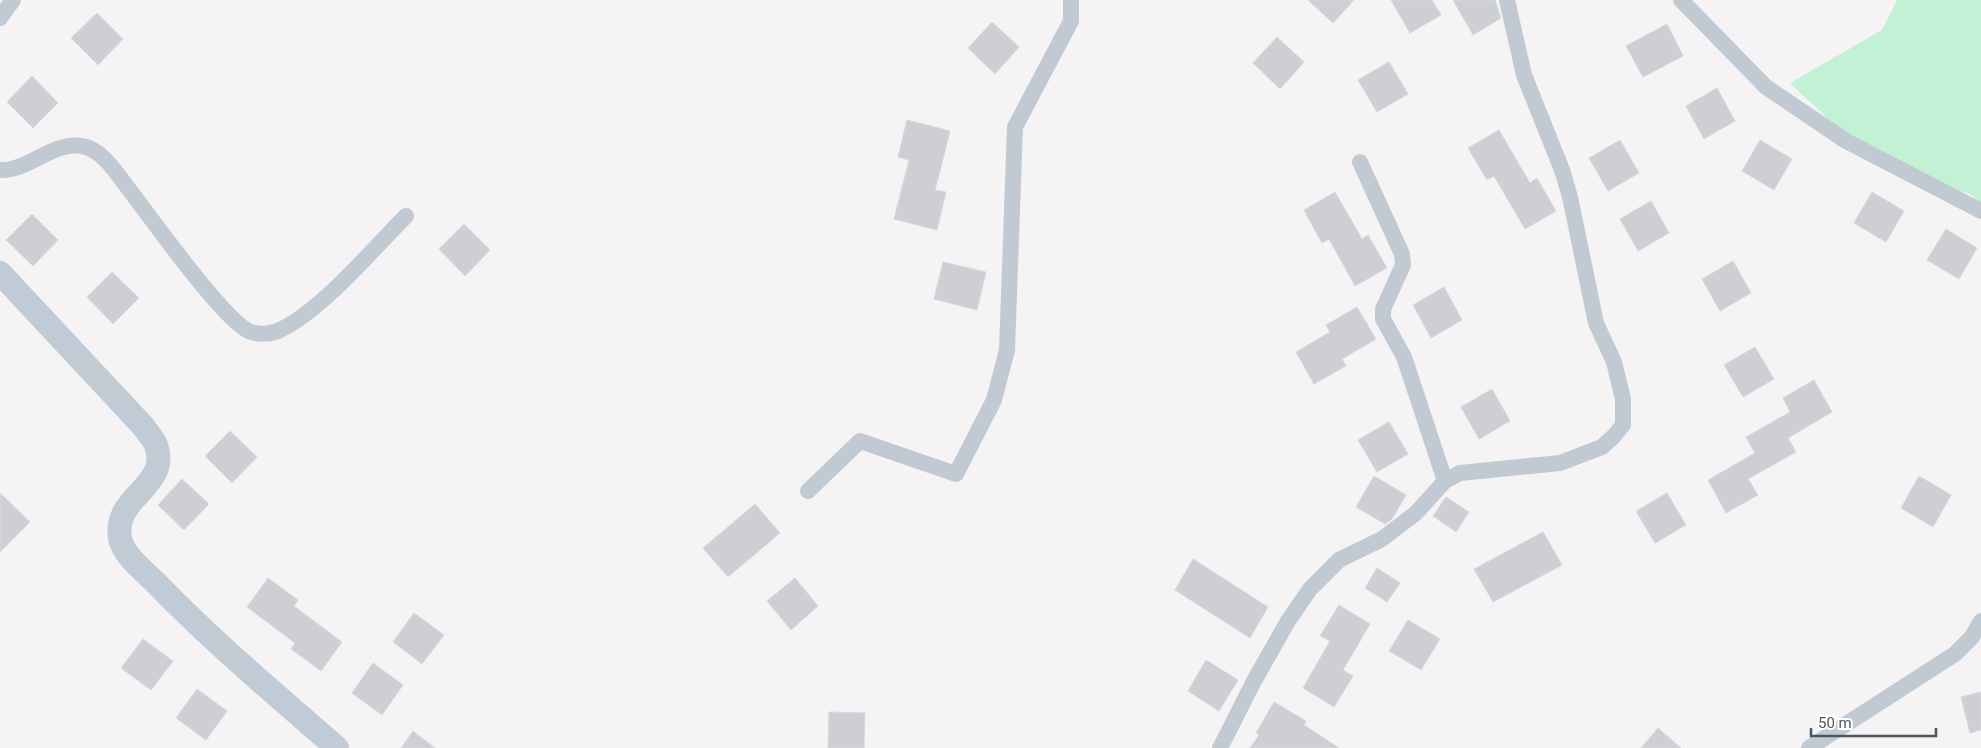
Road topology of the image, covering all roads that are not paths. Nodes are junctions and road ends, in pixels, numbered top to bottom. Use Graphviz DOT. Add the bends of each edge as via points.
graph roads {
  1 [pos="13,0"];
  2 [pos="1070,0"];
  3 [pos="1507,0"];
  4 [pos="1681,0"];
  5 [pos="0,18"];
  6 [pos="1360,162"];
  7 [pos="0,170"];
  8 [pos="1981,211"];
  9 [pos="406,216"];
  10 [pos="0,273"];
  11 [pos="1444,481"];
  12 [pos="808,491"];
  13 [pos="1981,621"];
  14 [pos="338,748"];
  15 [pos="1220,748"];
  16 [pos="1809,748"];
  1 -- 5 [label="street"];
  2 -- 12 [label="street" via="1071,21 1015,128 1007,350 994,400 956,474 860,442"];
  3 -- 11 [label="street" via="1524,75 1570,197 1596,324 1614,362 1623,399 1622,425 1602,447 1560,464 1460,473"];
  4 -- 8 [label="street" via="1766,87 1846,141"];
  6 -- 11 [label="street" via="1402,254 1403,265 1383,309 1382,320 1404,357"];
  7 -- 9 [label="street" via="63,147 82,146 96,152 238,324 250,332 264,334 280,330 315,306"];
  10 -- 14 [label="street" via="144,426 156,444 159,463 153,479 125,507 120,524 120,539 132,559 244,668"];
  11 -- 15 [label="street" via="1416,513 1382,539 1339,560 1310,588 1259,672"];
  13 -- 16 [label="street" via="1972,637 1955,654"];
}
